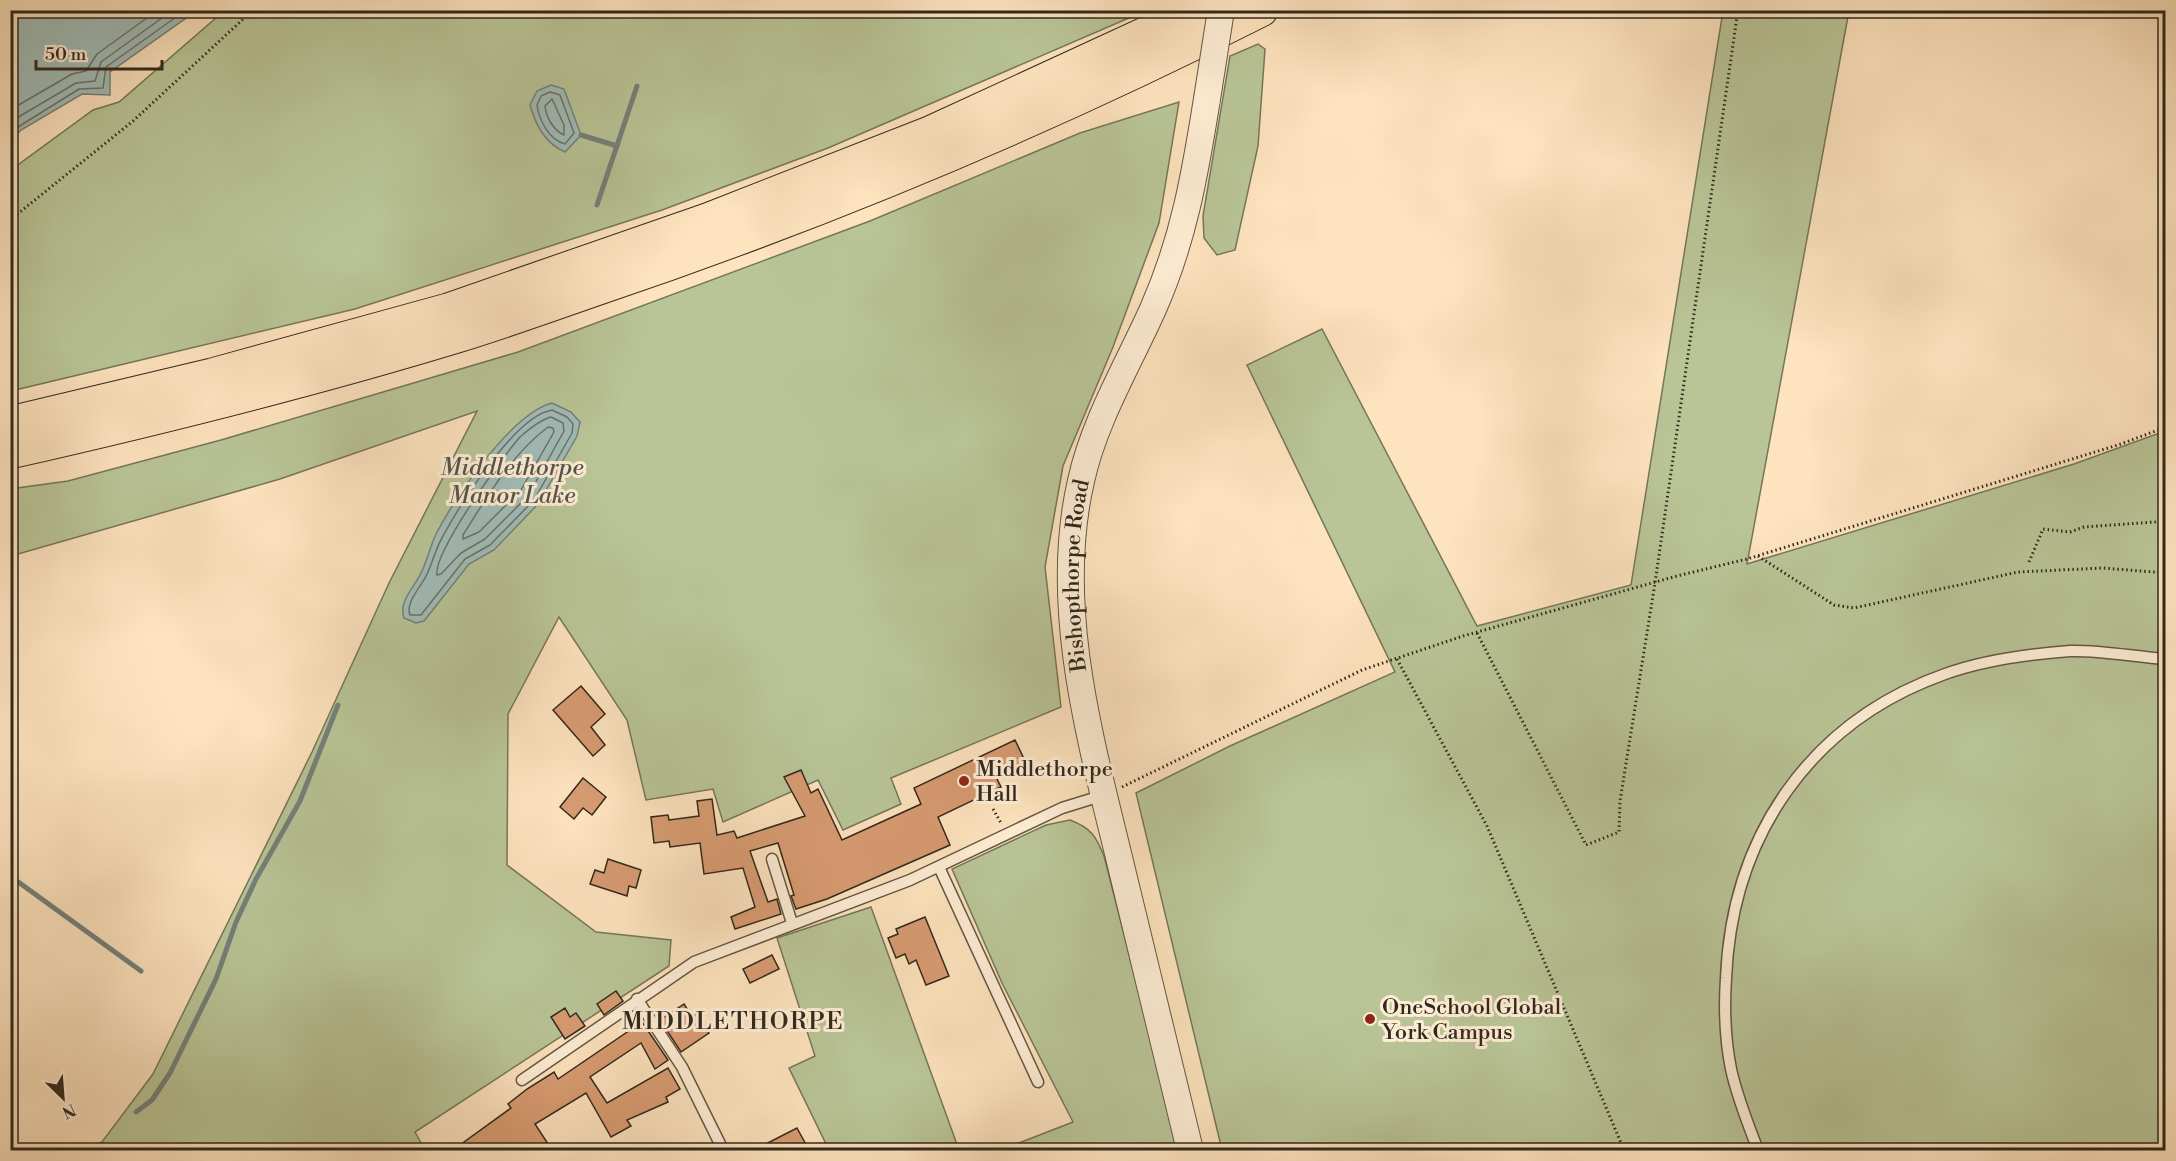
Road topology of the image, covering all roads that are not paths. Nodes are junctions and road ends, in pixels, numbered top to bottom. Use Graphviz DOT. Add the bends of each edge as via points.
graph roads {
  1 [pos="1197,10"];
  2 [pos="1221,10"];
  3 [pos="1261,10"];
  4 [pos="10,423"];
  5 [pos="10,452"];
  6 [pos="2166,659"];
  7 [pos="1104,795"];
  8 [pos="772,859"];
  9 [pos="939,867"];
  10 [pos="792,923"];
  11 [pos="638,999"];
  12 [pos="522,1080"];
  13 [pos="1038,1082"];
  14 [pos="723,1150"];
  15 [pos="1190,1150"];
  16 [pos="1758,1150"];
  1 -- 4 [label="highway" via="932,132 706,220 448,310 212,375"];
  2 -- 7 [label="street, Bishopthorpe Road, bridge" via="1194,181 1180,239 1153,309 1110,399 1081,480 1071,552 1070,600 1074,648"];
  3 -- 5 [label="highway" via="946,158 721,247 458,336 219,404"];
  6 -- 16 [label="lane" via="2072,651 2004,659 1947,673 1899,693 1848,725 1802,771 1768,819 1742,876 1727,948 1724,1008 1731,1068"];
  7 -- 9 [label="lane" via="1062,808"];
  7 -- 15 [label="street, Bishopthorpe Road"];
  8 -- 10 [label="lane"];
  9 -- 10 [label="lane"];
  9 -- 13 [label="lane"];
  10 -- 11 [label="lane" via="694,962"];
  11 -- 12 [label="lane"];
  11 -- 14 [label="lane" via="682,1067"];
}
